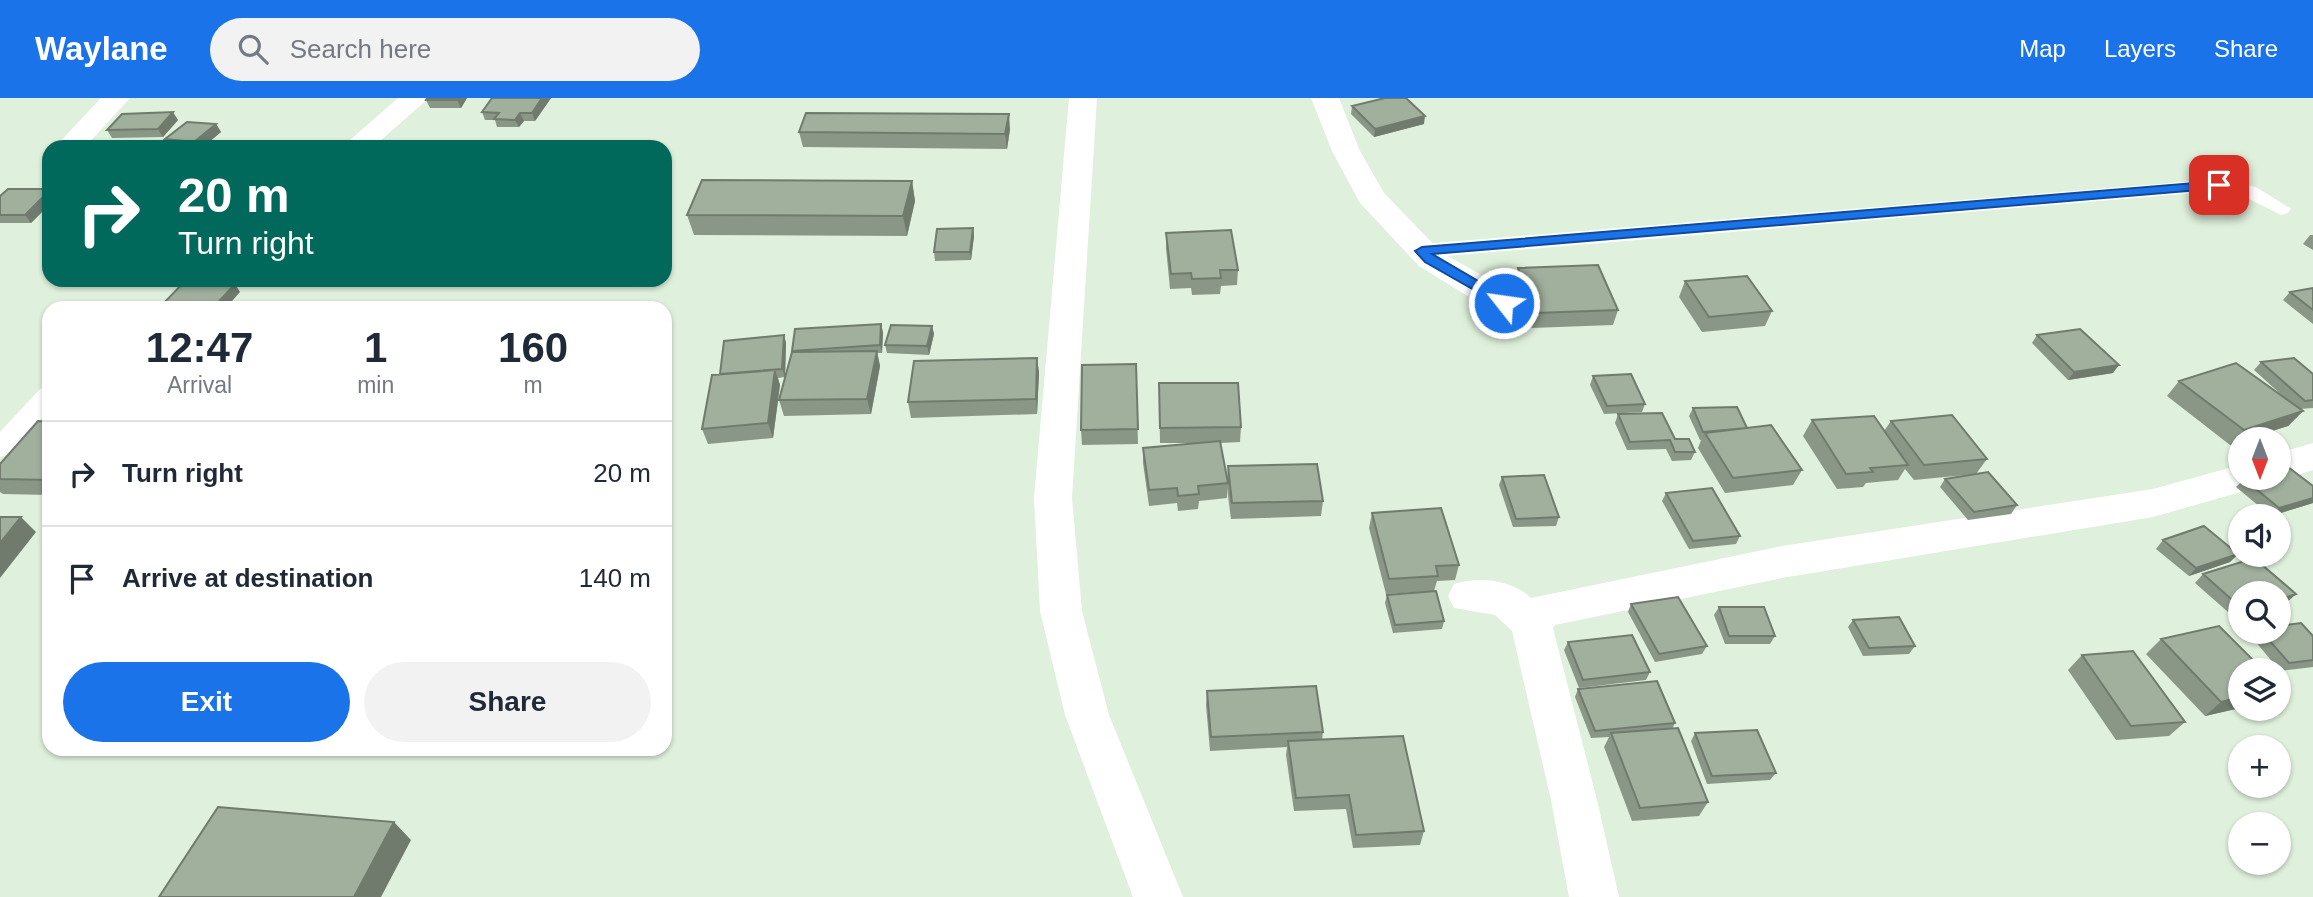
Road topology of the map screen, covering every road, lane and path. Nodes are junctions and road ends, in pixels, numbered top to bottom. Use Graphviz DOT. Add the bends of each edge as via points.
graph roads {
  1 [pos="116,98"];
  2 [pos="415,98"];
  3 [pos="1083,98"];
  4 [pos="1325,98"];
  5 [pos="76,140"];
  6 [pos="364,140"];
  7 [pos="2281,209"];
  8 [pos="1422,251"];
  9 [pos="1504,303"];
  10 [pos="42,403"];
  11 [pos="0,449"];
  12 [pos="2313,456"];
  13 [pos="2291,463"];
  14 [pos="2228,482"];
  15 [pos="1469,596"];
  16 [pos="1531,623"];
  17 [pos="1158,897"];
  18 [pos="1594,897"];
  1 -- 5 [label="street"];
  2 -- 6 [label="street"];
  3 -- 17 [label="street" via="1053,498 1061,611 1087,715"];
  4 -- 8 [label="street" via="1371,197"];
  7 -- 8 [label="lane" via="2249,191 2219,185"];
  8 -- 9 [label="street"];
  10 -- 11 [label="lane"];
  12 -- 13 [label="street"];
  14 -- 16 [label="street" via="2153,503 1782,562 1618,594 1543,611"];
  15 -- 16 [label="street" via="1506,600"];
  16 -- 18 [label="street"];
}
